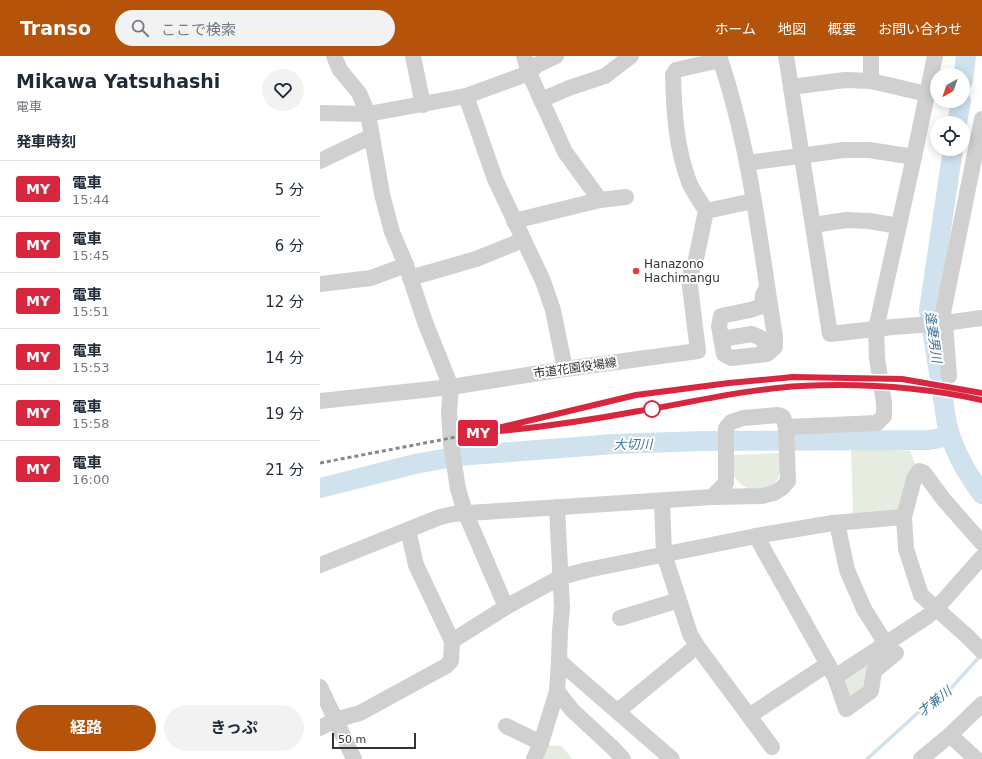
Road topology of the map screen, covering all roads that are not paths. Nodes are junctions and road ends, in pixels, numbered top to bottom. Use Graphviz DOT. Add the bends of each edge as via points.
graph roads {
  1 [pos="334,56"];
  2 [pos="413,56"];
  3 [pos="524,56"];
  4 [pos="556,56"];
  5 [pos="631,56"];
  6 [pos="786,56"];
  7 [pos="871,56"];
  8 [pos="935,56"];
  9 [pos="720,58"];
  10 [pos="529,73"];
  11 [pos="870,81"];
  12 [pos="791,87"];
  13 [pos="927,94"];
  14 [pos="466,96"];
  15 [pos="541,100"];
  16 [pos="423,105"];
  17 [pos="320,113"];
  18 [pos="368,114"];
  19 [pos="982,120"];
  20 [pos="372,136"];
  21 [pos="802,156"];
  22 [pos="914,157"];
  23 [pos="320,161"];
  24 [pos="747,163"];
  25 [pos="976,183"];
  26 [pos="626,196"];
  27 [pos="600,200"];
  28 [pos="753,201"];
  29 [pos="706,212"];
  30 [pos="514,221"];
  31 [pos="812,225"];
  32 [pos="899,226"];
  33 [pos="523,240"];
  34 [pos="408,271"];
  35 [pos="320,284"];
  36 [pos="767,311"];
  37 [pos="982,318"];
  38 [pos="942,322"];
  39 [pos="876,329"];
  40 [pos="721,339"];
  41 [pos="770,351"];
  42 [pos="565,369"];
  43 [pos="949,376"];
  44 [pos="451,387"];
  45 [pos="320,401"];
  46 [pos="786,426"];
  47 [pos="726,483"];
  48 [pos="743,496"];
  49 [pos="712,497"];
  50 [pos="662,501"];
  51 [pos="557,507"];
  52 [pos="465,512"];
  53 [pos="904,517"];
  54 [pos="837,523"];
  55 [pos="408,530"];
  56 [pos="756,536"];
  57 [pos="982,543"];
  58 [pos="664,554"];
  59 [pos="982,557"];
  60 [pos="320,565"];
  61 [pos="561,577"];
  62 [pos="679,600"];
  63 [pos="506,607"];
  64 [pos="936,609"];
  65 [pos="620,618"];
  66 [pos="452,641"];
  67 [pos="697,646"];
  68 [pos="891,648"];
  69 [pos="982,651"];
  70 [pos="559,660"];
  71 [pos="831,671"];
  72 [pos="320,687"];
  73 [pos="557,691"];
  74 [pos="982,704"];
  75 [pos="618,711"];
  76 [pos="749,716"];
  77 [pos="335,720"];
  78 [pos="506,726"];
  79 [pos="320,728"];
  80 [pos="950,734"];
  81 [pos="541,743"];
  82 [pos="772,747"];
  83 [pos="351,758"];
  84 [pos="534,759"];
  85 [pos="624,759"];
  86 [pos="672,759"];
  87 [pos="921,759"];
  88 [pos="976,759"];
  1 -- 18 [label="street" via="340,70 359,93"];
  2 -- 16 [label="street"];
  3 -- 10 [label="street"];
  4 -- 10 [label="street" via="537,65"];
  5 -- 15 [label="street" via="605,76"];
  6 -- 12 [label="street"];
  7 -- 11 [label="street"];
  8 -- 13 [label="street"];
  9 -- 24 [label="street"];
  9 -- 29 [label="street" via="676,70 673,75 674,116 680,152 690,183"];
  10 -- 14 [label="street"];
  10 -- 15 [label="street"];
  11 -- 12 [label="street" via="845,80"];
  11 -- 13 [label="street"];
  12 -- 21 [label="street"];
  13 -- 22 [label="street"];
  14 -- 16 [label="street"];
  14 -- 30 [label="street" via="495,179"];
  15 -- 27 [label="street" via="565,152"];
  16 -- 18 [label="street"];
  17 -- 18 [label="street"];
  18 -- 20 [label="street"];
  19 -- 25 [label="street"];
  20 -- 23 [label="street"];
  20 -- 34 [label="street" via="382,194 392,232"];
  21 -- 22 [label="street" via="844,150 869,150"];
  21 -- 24 [label="street"];
  21 -- 31 [label="street"];
  22 -- 32 [label="street"];
  24 -- 28 [label="street"];
  25 -- 38 [label="street"];
  26 -- 27 [label="street"];
  27 -- 30 [label="street"];
  28 -- 29 [label="street"];
  28 -- 36 [label="street" via="767,287"];
  29 -- 42 [label="street, 市道花園役場線" via="696,259 689,278 698,351"];
  30 -- 33 [label="street"];
  31 -- 32 [label="street" via="847,220"];
  31 -- 39 [label="street" via="830,334"];
  32 -- 39 [label="street"];
  33 -- 34 [label="street" via="476,259"];
  33 -- 42 [label="street" via="554,310"];
  34 -- 35 [label="street"];
  34 -- 44 [label="street"];
  36 -- 40 [label="street" via="750,310 721,316"];
  36 -- 41 [label="street" via="775,337 775,346"];
  37 -- 38 [label="street"];
  38 -- 39 [label="street"];
  38 -- 43 [label="street"];
  39 -- 46 [label="street" via="877,358 884,404 882,419 878,423"];
  40 -- 41 [label="street" via="752,334 761,338"];
  40 -- 41 [label="street" via="724,354 732,358 767,354"];
  42 -- 44 [label="street, 市道花園役場線"];
  44 -- 45 [label="street, 市道花園役場線"];
  44 -- 52 [label="street" via="451,444 458,489"];
  46 -- 47 [label="street" via="784,417 778,415 743,418 731,422 726,428"];
  46 -- 48 [label="street" via="788,481 774,493"];
  47 -- 48 [label="street"];
  47 -- 49 [label="street"];
  48 -- 49 [label="street"];
  49 -- 50 [label="street"];
  50 -- 51 [label="street"];
  50 -- 58 [label="street"];
  51 -- 52 [label="street"];
  51 -- 61 [label="street"];
  52 -- 55 [label="street" via="440,516"];
  52 -- 63 [label="street"];
  53 -- 54 [label="street"];
  53 -- 57 [label="street" via="914,479 919,471 924,473"];
  53 -- 64 [label="street" via="906,549 921,596"];
  54 -- 56 [label="street"];
  54 -- 68 [label="street" via="847,570 855,590 864,609"];
  55 -- 60 [label="street"];
  55 -- 66 [label="street" via="416,565"];
  56 -- 58 [label="street"];
  56 -- 71 [label="street"];
  58 -- 61 [label="street"];
  58 -- 62 [label="street"];
  59 -- 64 [label="street"];
  61 -- 63 [label="street"];
  61 -- 70 [label="street"];
  62 -- 65 [label="street"];
  62 -- 67 [label="street" via="690,634"];
  63 -- 66 [label="street"];
  64 -- 68 [label="street"];
  64 -- 69 [label="street"];
  66 -- 77 [label="street" via="451,661 446,666 360,713"];
  67 -- 75 [label="street"];
  67 -- 76 [label="street"];
  68 -- 71 [label="street"];
  68 -- 71 [label="street" via="874,671 871,691 846,709"];
  70 -- 73 [label="street"];
  70 -- 75 [label="street"];
  71 -- 76 [label="street"];
  72 -- 77 [label="street"];
  73 -- 81 [label="street"];
  73 -- 85 [label="street" via="572,710"];
  74 -- 80 [label="street"];
  75 -- 86 [label="street"];
  76 -- 82 [label="street"];
  77 -- 79 [label="street"];
  77 -- 83 [label="street"];
  78 -- 81 [label="street"];
  80 -- 87 [label="street"];
  80 -- 88 [label="street"];
  81 -- 84 [label="street"];
}
